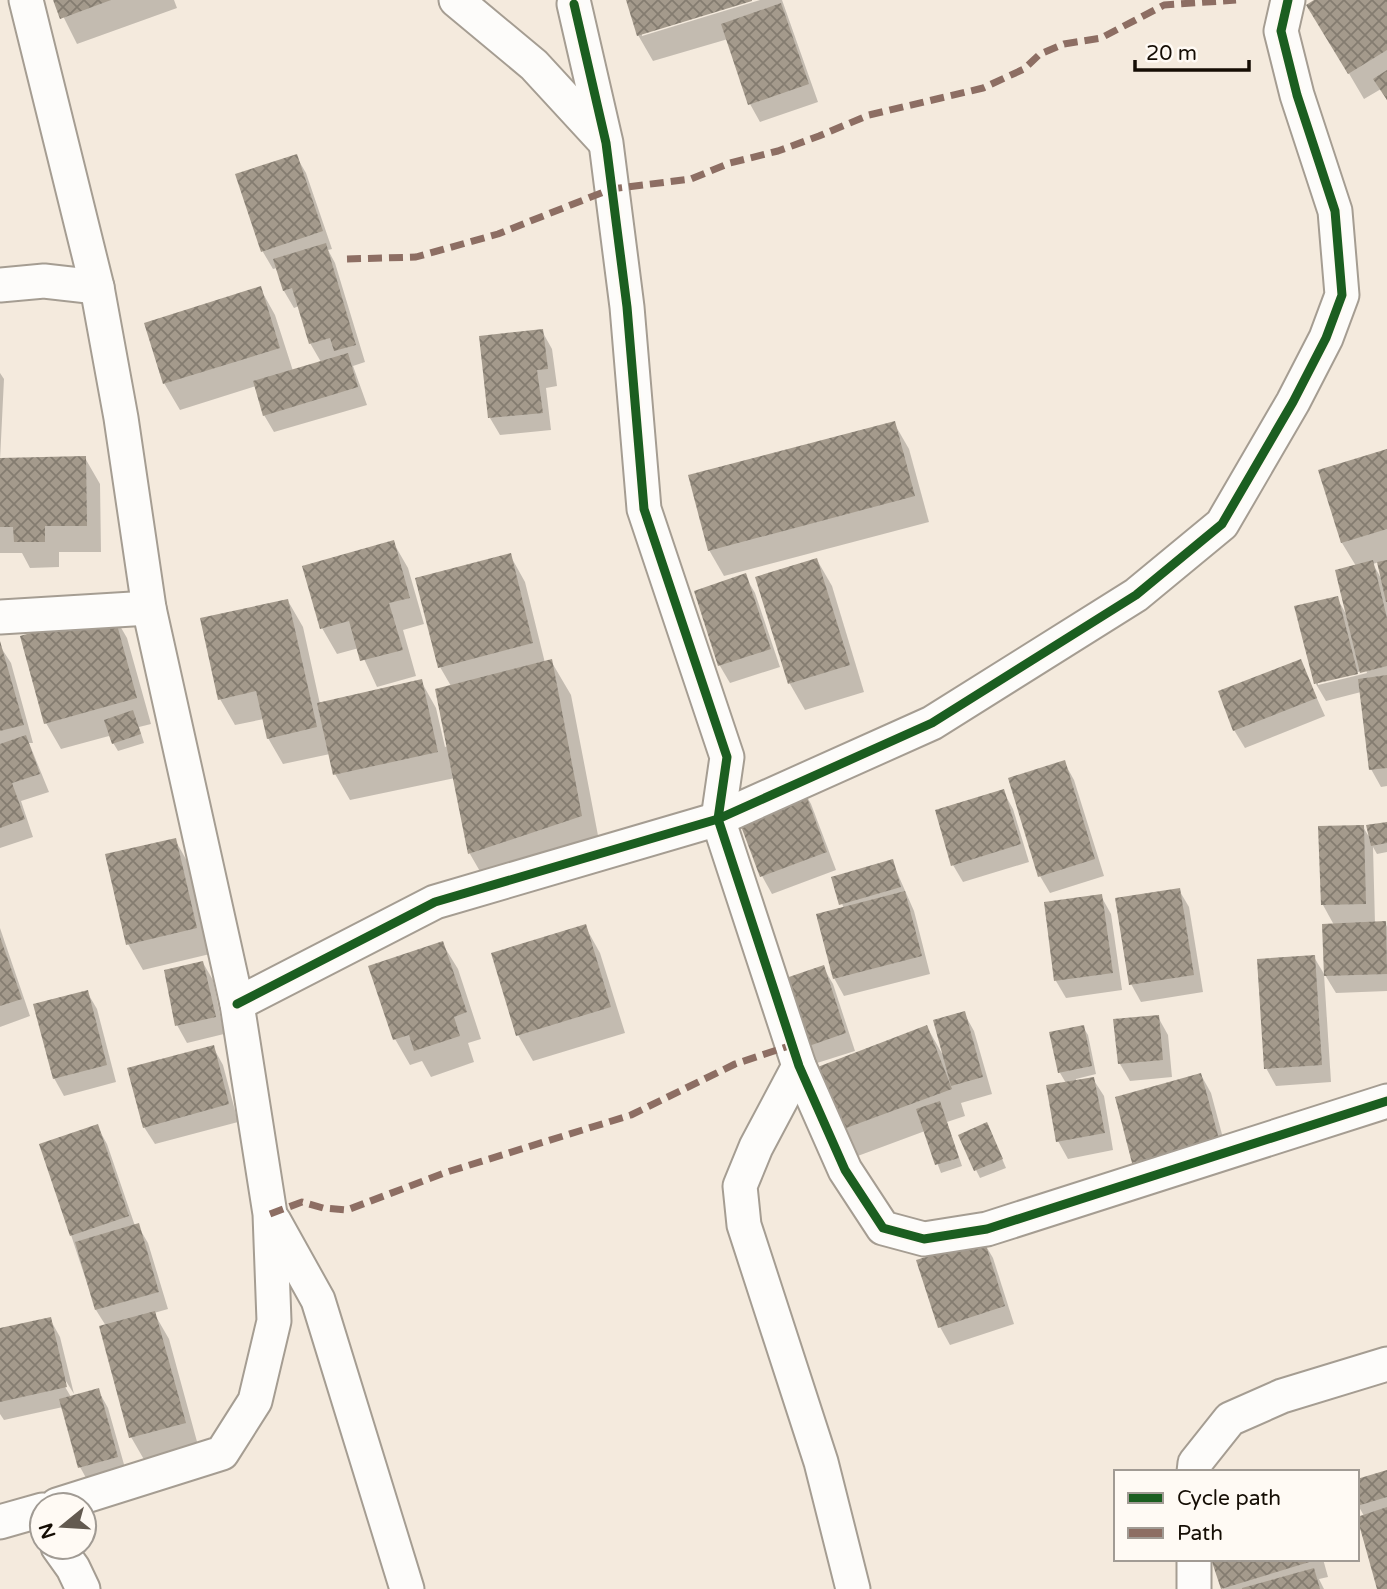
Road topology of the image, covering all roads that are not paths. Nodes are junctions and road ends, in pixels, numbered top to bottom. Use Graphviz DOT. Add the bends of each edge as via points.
graph roads {
  1 [pos="26,0"];
  2 [pos="456,0"];
  3 [pos="1288,0"];
  4 [pos="574,4"];
  5 [pos="606,143"];
  6 [pos="0,285"];
  7 [pos="97,287"];
  8 [pos="149,608"];
  9 [pos="0,617"];
  10 [pos="718,819"];
  11 [pos="237,1004"];
  12 [pos="799,1066"];
  13 [pos="1387,1101"];
  14 [pos="270,1214"];
  15 [pos="1387,1364"];
  16 [pos="1195,1470"];
  17 [pos="98,1495"];
  18 [pos="28,1516"];
  19 [pos="0,1522"];
  20 [pos="68,1561"];
  21 [pos="1194,1561"];
  22 [pos="83,1589"];
  23 [pos="407,1589"];
  24 [pos="853,1589"];
  25 [pos="1194,1589"];
  1 -- 7 [label="street"];
  2 -- 5 [label="street" via="534,65"];
  3 -- 10 [label="street" via="1281,31 1335,211 1342,295 1293,402 1222,524 1136,595 932,723"];
  4 -- 5 [label="street"];
  5 -- 10 [label="street" via="644,509 727,757"];
  6 -- 7 [label="street" via="44,281"];
  7 -- 8 [label="street"];
  8 -- 9 [label="street"];
  8 -- 11 [label="street"];
  10 -- 11 [label="street" via="435,902"];
  10 -- 12 [label="street"];
  11 -- 14 [label="street"];
  12 -- 13 [label="street" via="845,1170 883,1228 924,1239 987,1229"];
  12 -- 24 [label="street" via="740,1186 744,1224 821,1462"];
  14 -- 17 [label="street" via="274,1321 255,1401 222,1453"];
  14 -- 23 [label="street" via="318,1300"];
  15 -- 16 [label="street" via="1282,1396 1230,1419 1195,1463"];
  18 -- 19 [label="street"];
  20 -- 22 [label="street"];
  21 -- 25 [label="street"];
}
